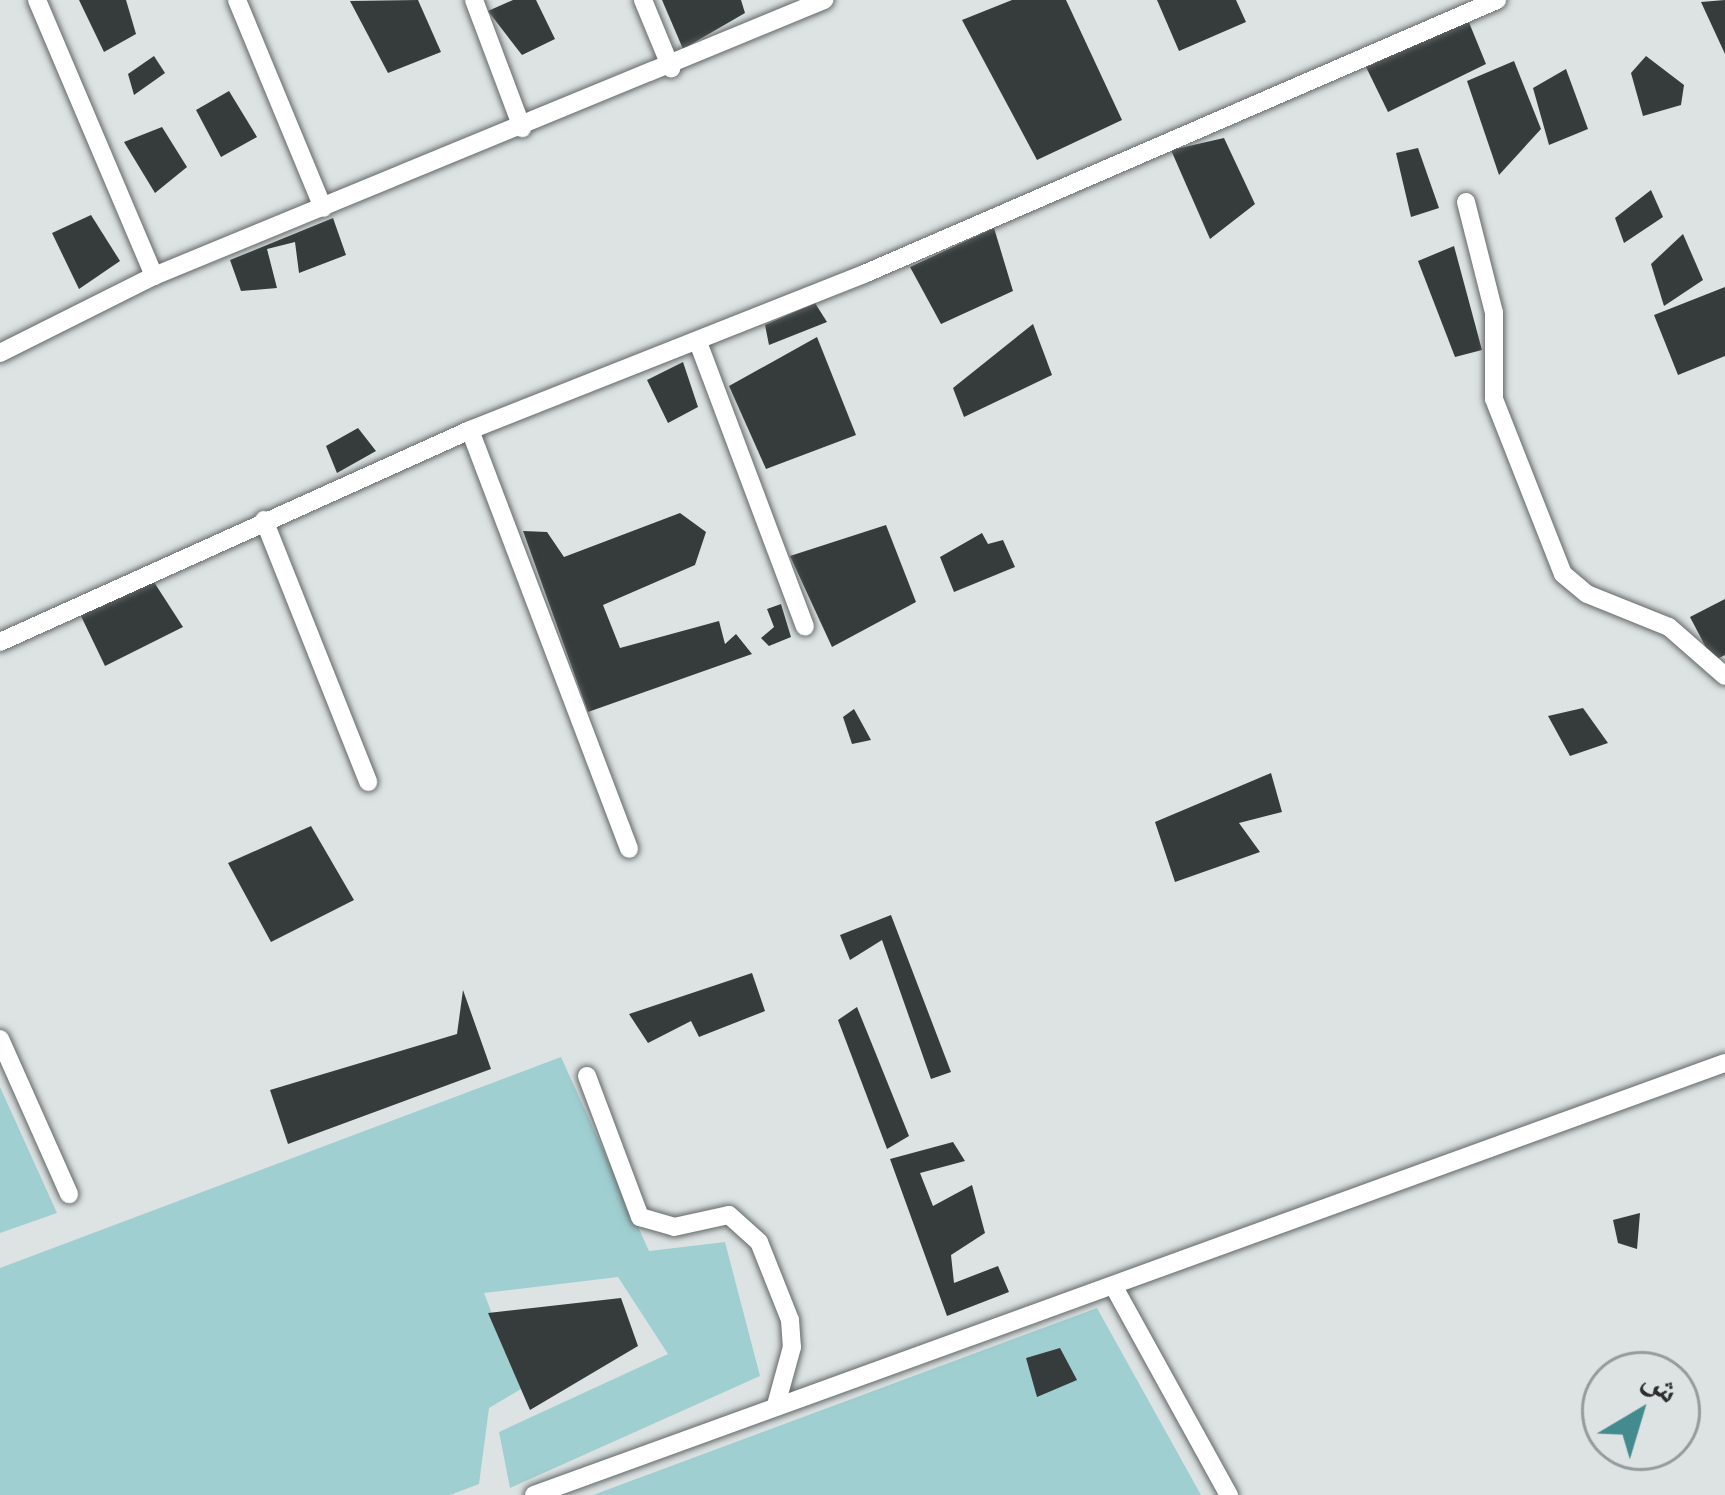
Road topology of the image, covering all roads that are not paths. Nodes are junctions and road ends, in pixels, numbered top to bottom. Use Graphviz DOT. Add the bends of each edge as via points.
graph roads {
  1 [pos="37,0"];
  2 [pos="237,0"];
  3 [pos="474,0"];
  4 [pos="643,0"];
  5 [pos="824,0"];
  6 [pos="1497,0"];
  7 [pos="671,68"];
  8 [pos="522,128"];
  9 [pos="1466,202"];
  10 [pos="323,208"];
  11 [pos="154,276"];
  12 [pos="698,342"];
  13 [pos="0,353"];
  14 [pos="470,430"];
  15 [pos="264,520"];
  16 [pos="805,628"];
  17 [pos="0,642"];
  18 [pos="1725,676"];
  19 [pos="368,782"];
  20 [pos="629,848"];
  21 [pos="0,1039"];
  22 [pos="1721,1068"];
  23 [pos="586,1076"];
  24 [pos="69,1194"];
  25 [pos="1114,1287"];
  26 [pos="776,1405"];
  27 [pos="568,1489"];
  28 [pos="534,1495"];
  29 [pos="1228,1495"];
  1 -- 11 [label="street"];
  2 -- 10 [label="street"];
  3 -- 8 [label="street"];
  4 -- 7 [label="street"];
  5 -- 7 [label="street"];
  6 -- 12 [label="street"];
  7 -- 8 [label="street"];
  8 -- 10 [label="street"];
  9 -- 18 [label="street" via="1494,313 1494,399 1563,574 1587,594 1669,627"];
  10 -- 11 [label="street"];
  11 -- 13 [label="street"];
  12 -- 14 [label="street"];
  12 -- 16 [label="street"];
  14 -- 15 [label="street"];
  14 -- 20 [label="street"];
  15 -- 17 [label="street"];
  15 -- 19 [label="street"];
  21 -- 24 [label="street"];
  22 -- 25 [label="street"];
  23 -- 26 [label="street" via="640,1217 674,1227 729,1215 759,1242 790,1320 792,1347"];
  25 -- 26 [label="street"];
  25 -- 29 [label="street"];
  26 -- 27 [label="street"];
  27 -- 28 [label="street"];
}
